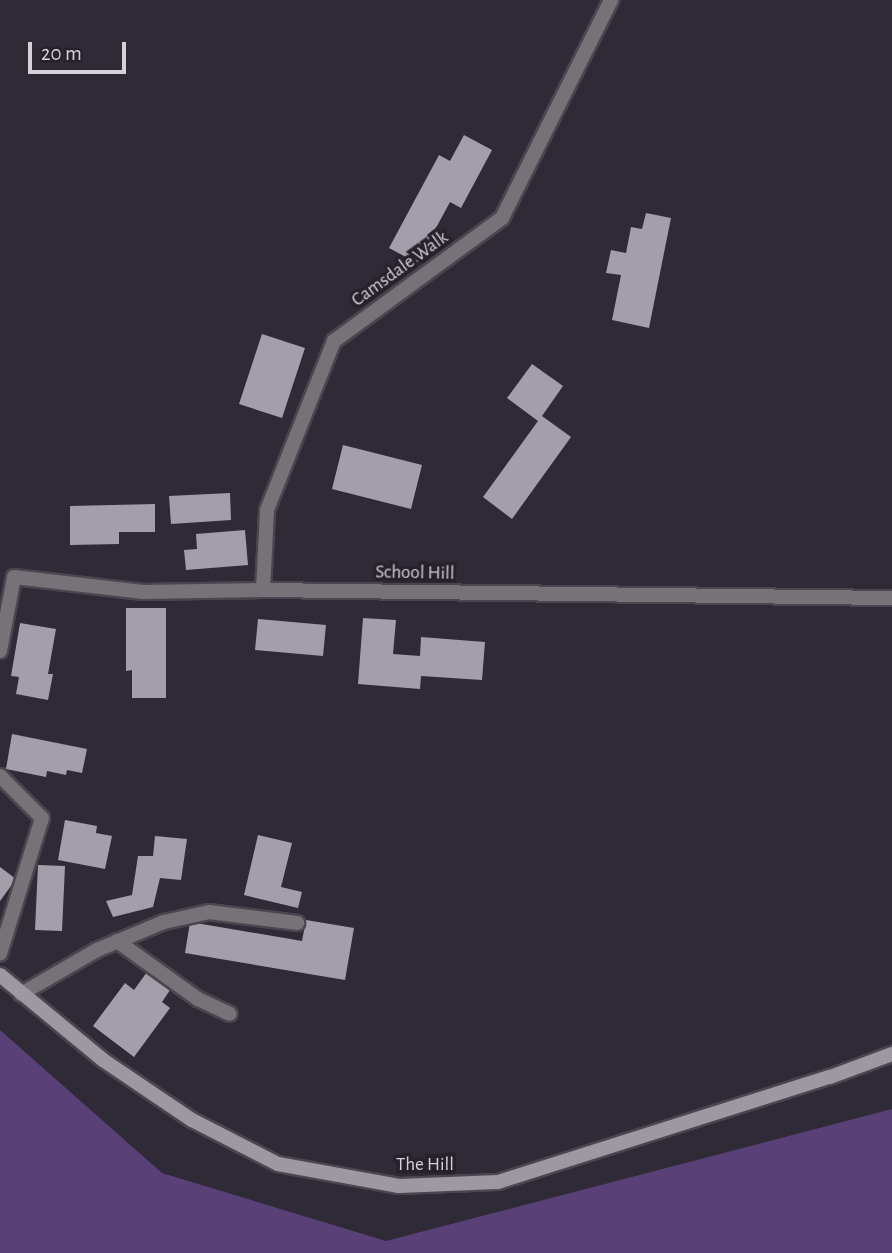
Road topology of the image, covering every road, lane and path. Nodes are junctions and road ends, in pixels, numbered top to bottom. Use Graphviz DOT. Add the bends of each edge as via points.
graph roads {
  1 [pos="611,0"];
  2 [pos="263,590"];
  3 [pos="892,598"];
  4 [pos="0,651"];
  5 [pos="0,776"];
  6 [pos="297,923"];
  7 [pos="117,941"];
  8 [pos="0,954"];
  9 [pos="0,975"];
  10 [pos="21,994"];
  11 [pos="230,1014"];
  12 [pos="892,1054"];
  1 -- 2 [label="street, Camsdale Walk" via="502,218 334,341 267,510"];
  2 -- 3 [label="street, School Hill"];
  2 -- 4 [label="street, School Hill" via="143,592 14,577"];
  5 -- 8 [label="street" via="42,818"];
  6 -- 7 [label="street" via="209,912 164,922"];
  7 -- 10 [label="street"];
  7 -- 11 [label="street" via="198,999"];
  9 -- 10 [label="main road, The Hill"];
  10 -- 12 [label="main road, The Hill" via="103,1060 192,1120 278,1164 399,1186 498,1182"];
}
